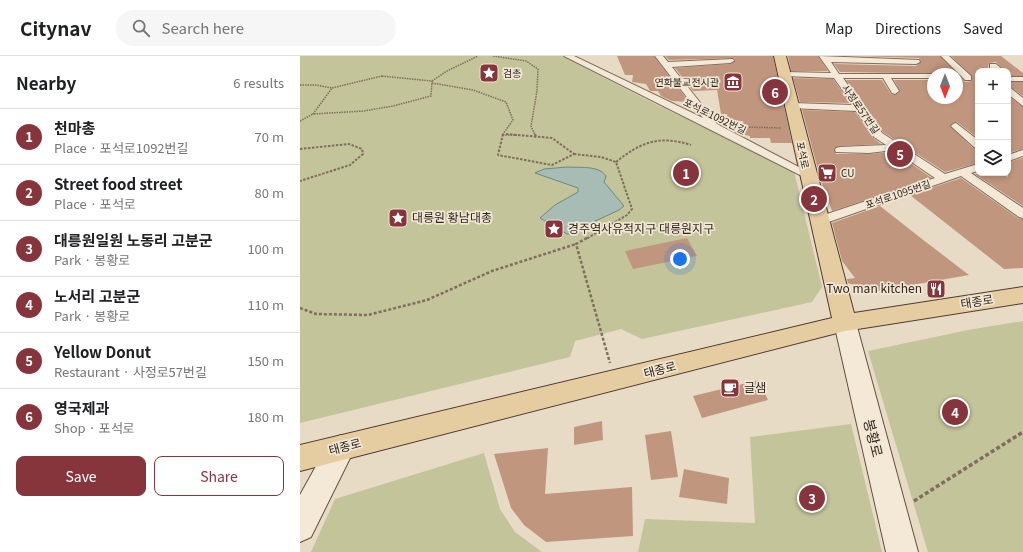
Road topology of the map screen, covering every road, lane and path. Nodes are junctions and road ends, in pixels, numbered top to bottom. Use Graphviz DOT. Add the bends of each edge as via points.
graph roads {
  1 [pos="478,56"];
  2 [pos="493,56"];
  3 [pos="568,56"];
  4 [pos="659,56"];
  5 [pos="780,56"];
  6 [pos="945,56"];
  7 [pos="824,58"];
  8 [pos="913,59"];
  9 [pos="730,61"];
  10 [pos="665,65"];
  11 [pos="785,74"];
  12 [pos="885,75"];
  13 [pos="838,76"];
  14 [pos="927,76"];
  15 [pos="963,78"];
  16 [pos="968,78"];
  17 [pos="975,78"];
  18 [pos="1011,79"];
  19 [pos="1023,79"];
  20 [pos="432,82"];
  21 [pos="300,85"];
  22 [pos="332,88"];
  23 [pos="895,91"];
  24 [pos="1011,92"];
  25 [pos="1023,103"];
  26 [pos="792,106"];
  27 [pos="860,108"];
  28 [pos="313,114"];
  29 [pos="300,121"];
  30 [pos="713,125"];
  31 [pos="956,126"];
  32 [pos="798,128"];
  33 [pos="503,134"];
  34 [pos="975,134"];
  35 [pos="967,135"];
  36 [pos="536,137"];
  37 [pos="975,142"];
  38 [pos="691,145"];
  39 [pos="896,147"];
  40 [pos="300,149"];
  41 [pos="840,150"];
  42 [pos="1023,153"];
  43 [pos="574,154"];
  44 [pos="1011,157"];
  45 [pos="616,162"];
  46 [pos="975,168"];
  47 [pos="962,172"];
  48 [pos="808,175"];
  49 [pos="943,178"];
  50 [pos="300,181"];
  51 [pos="1023,213"];
  52 [pos="819,221"];
  53 [pos="576,244"];
  54 [pos="1023,295"];
  55 [pos="300,308"];
  56 [pos="845,323"];
  57 [pos="615,381"];
  58 [pos="1023,432"];
  59 [pos="341,448"];
  60 [pos="300,458"];
  61 [pos="893,515"];
  62 [pos="300,526"];
  63 [pos="902,552"];
  1 -- 20 [label="path" via="438,74"];
  2 -- 36 [label="path" via="526,61 538,69 531,126"];
  3 -- 30 [label="street, 포석로1092번길"];
  4 -- 10 [label="street"];
  5 -- 11 [label="main road, 포석로"];
  6 -- 16 [label="street"];
  7 -- 8 [label="street, 사정로57번길"];
  7 -- 13 [label="street, 사정로57번길"];
  9 -- 10 [label="street"];
  10 -- 30 [label="street"];
  11 -- 13 [label="street"];
  11 -- 26 [label="main road, 포석로"];
  12 -- 13 [label="street"];
  12 -- 14 [label="street"];
  12 -- 23 [label="street"];
  13 -- 27 [label="street, 사정로57번길"];
  15 -- 16 [label="street"];
  16 -- 17 [label="street"];
  18 -- 19 [label="street"];
  20 -- 22 [label="path" via="382,76"];
  20 -- 28 [label="path" via="431,96 364,111"];
  20 -- 33 [label="path" via="473,90 506,102 513,120"];
  21 -- 22 [label="path"];
  22 -- 28 [label="path"];
  24 -- 25 [label="street"];
  26 -- 27 [label="street"];
  26 -- 32 [label="main road, 포석로"];
  27 -- 39 [label="street, 사정로57번길" via="878,135"];
  28 -- 29 [label="path"];
  30 -- 32 [label="path"];
  30 -- 48 [label="street, 포석로1092번길"];
  31 -- 35 [label="street"];
  32 -- 48 [label="main road, 포석로"];
  33 -- 36 [label="path"];
  33 -- 43 [label="path" via="498,155 552,165"];
  34 -- 35 [label="street"];
  35 -- 37 [label="street"];
  36 -- 43 [label="path" via="552,138"];
  38 -- 45 [label="path" via="665,138 642,144"];
  39 -- 41 [label="street"];
  39 -- 49 [label="street, 사정로57번길"];
  40 -- 50 [label="path" via="349,144 362,149 363,154 351,164"];
  42 -- 44 [label="street"];
  43 -- 45 [label="path" via="601,157"];
  45 -- 53 [label="path" via="632,209 627,215"];
  46 -- 47 [label="street, 포석로1095번길"];
  47 -- 49 [label="street, 포석로1095번길"];
  47 -- 51 [label="street"];
  48 -- 52 [label="main road, 포석로"];
  49 -- 52 [label="street, 포석로1095번길"];
  52 -- 56 [label="main road, 포석로"];
  53 -- 55 [label="path" via="492,271 428,300 368,315 316,314"];
  53 -- 57 [label="path"];
  54 -- 56 [label="main road, 태종로"];
  56 -- 57 [label="main road, 태종로"];
  56 -- 61 [label="street, 봉황로"];
  57 -- 59 [label="main road, 태종로"];
  58 -- 61 [label="path"];
  59 -- 60 [label="main road, 태종로"];
  59 -- 62 [label="street"];
  61 -- 63 [label="street, 봉황로"];
}
